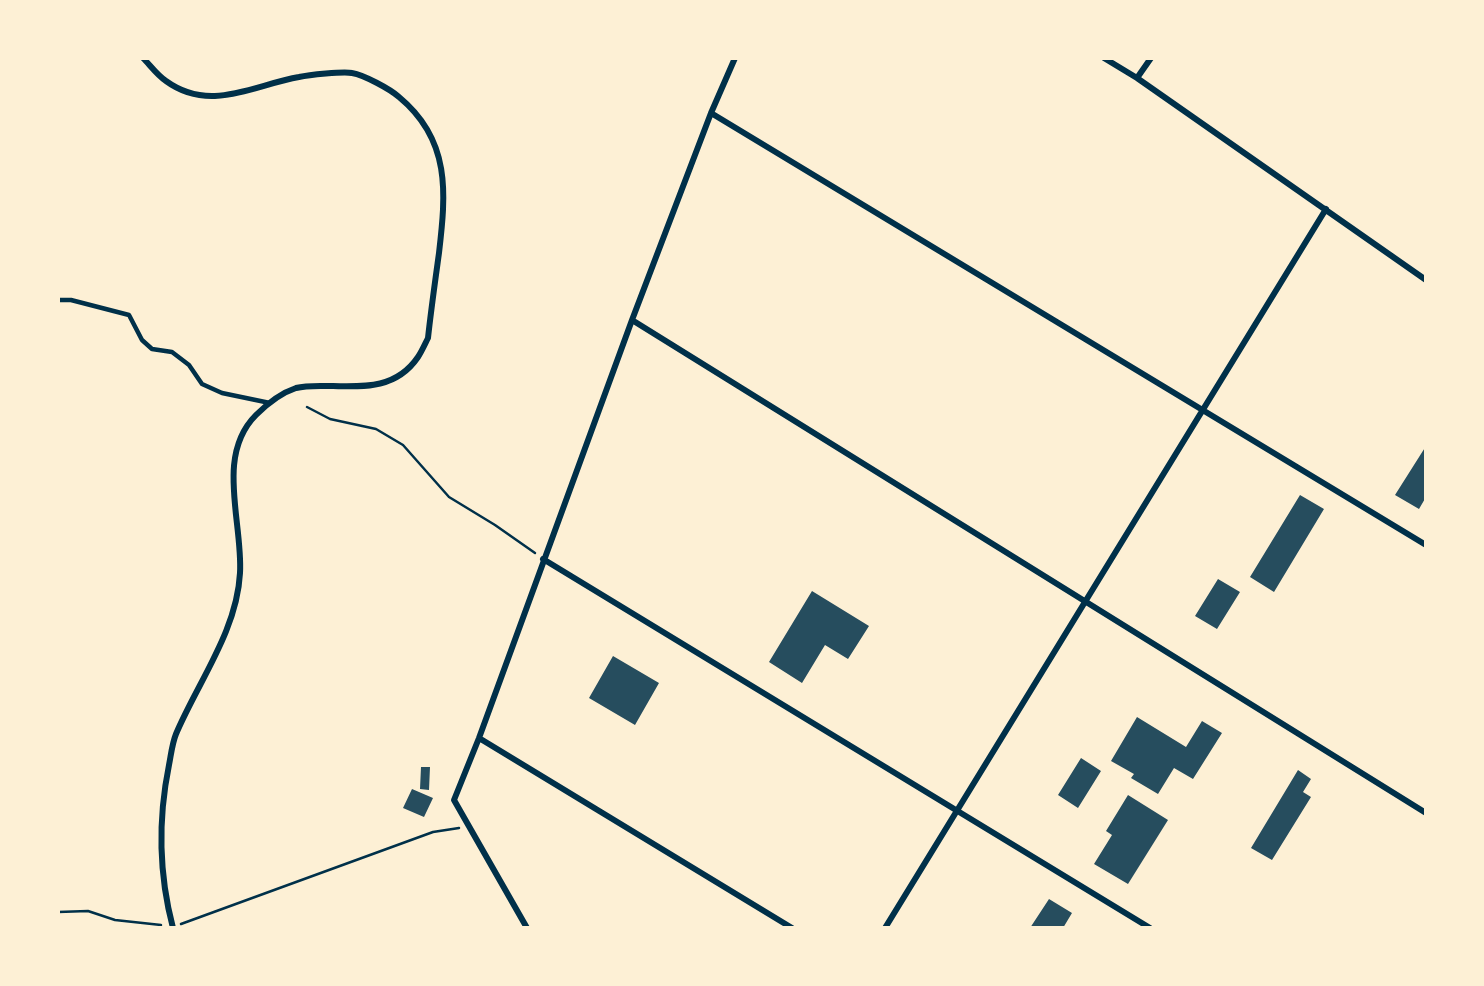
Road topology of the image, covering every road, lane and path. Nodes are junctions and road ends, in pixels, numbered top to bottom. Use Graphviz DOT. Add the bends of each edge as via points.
graph roads {
  1 [pos="143,58"];
  2 [pos="735,58"];
  3 [pos="1104,58"];
  4 [pos="1151,58"];
  5 [pos="1136,78"];
  6 [pos="711,113"];
  7 [pos="1326,209"];
  8 [pos="1426,280"];
  9 [pos="58,300"];
  10 [pos="632,320"];
  11 [pos="270,403"];
  12 [pos="307,407"];
  13 [pos="1203,410"];
  14 [pos="1426,545"];
  15 [pos="543,559"];
  16 [pos="1086,601"];
  17 [pos="479,738"];
  18 [pos="957,811"];
  19 [pos="1426,813"];
  20 [pos="470,828"];
  21 [pos="58,912"];
  22 [pos="172,928"];
  23 [pos="527,928"];
  24 [pos="792,928"];
  25 [pos="886,928"];
  26 [pos="1150,928"];
  1 -- 11 [label="street" via="165,80 186,91 212,96 234,95 299,77 352,73 390,89 410,106 432,136 442,168 444,208 428,338 418,358 401,375 378,385 296,388"];
  2 -- 6 [label="street"];
  3 -- 5 [label="street"];
  4 -- 5 [label="street"];
  5 -- 7 [label="street"];
  6 -- 10 [label="street"];
  6 -- 13 [label="street"];
  7 -- 8 [label="street"];
  7 -- 13 [label="street"];
  9 -- 11 [label="street" via="130,315 142,340 152,349 172,352 189,365 202,384"];
  10 -- 15 [label="street"];
  10 -- 16 [label="street"];
  11 -- 22 [label="street" via="240,439 234,467 240,573 232,617 175,738 167,775 161,844"];
  12 -- 15 [label="path" via="330,419 376,429 403,445 449,497"];
  13 -- 14 [label="street"];
  13 -- 16 [label="street"];
  15 -- 17 [label="street"];
  15 -- 18 [label="street"];
  16 -- 18 [label="street"];
  16 -- 19 [label="street"];
  17 -- 20 [label="street" via="454,800"];
  17 -- 24 [label="street"];
  18 -- 25 [label="street"];
  18 -- 26 [label="street"];
  20 -- 22 [label="path" via="433,832"];
  20 -- 23 [label="street"];
  21 -- 22 [label="path" via="88,911"];
}
